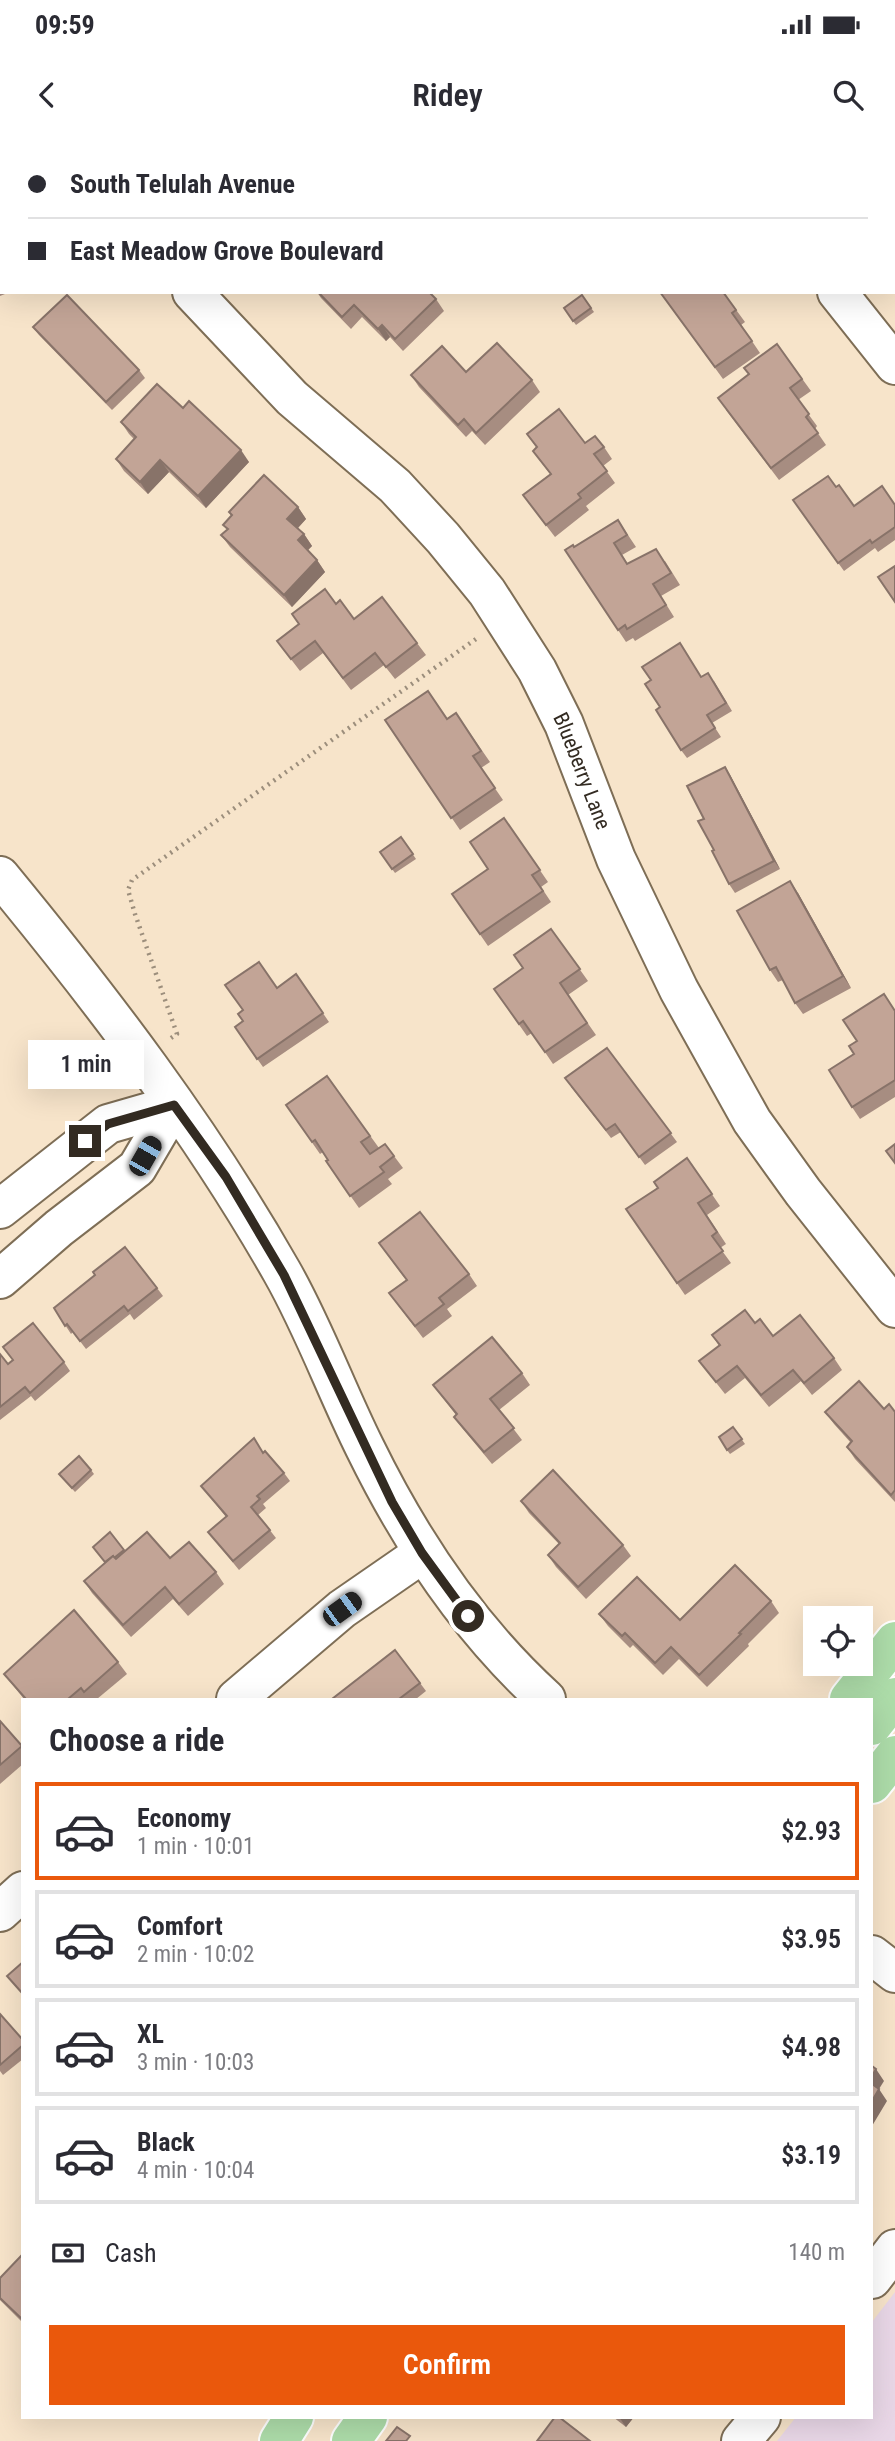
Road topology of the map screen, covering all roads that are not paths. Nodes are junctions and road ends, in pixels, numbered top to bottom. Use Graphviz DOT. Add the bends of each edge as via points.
graph roads {
  1 [pos="194,294"];
  2 [pos="839,294"];
  3 [pos="895,365"];
  4 [pos="0,876"];
  5 [pos="174,1105"];
  6 [pos="0,1209"];
  7 [pos="0,1279"];
  8 [pos="895,1308"];
  9 [pos="422,1553"];
  10 [pos="895,1641"];
  11 [pos="895,1697"];
  12 [pos="237,1698"];
  13 [pos="545,1698"];
  14 [pos="850,1698"];
  15 [pos="873,1725"];
  16 [pos="895,1755"];
  17 [pos="873,1783"];
  18 [pos="21,1893"];
  19 [pos="0,1912"];
  20 [pos="873,1956"];
  21 [pos="895,1973"];
  22 [pos="895,2249"];
  23 [pos="873,2277"];
  24 [pos="292,2419"];
  25 [pos="368,2419"];
  26 [pos="759,2419"];
  27 [pos="279,2441"];
  28 [pos="351,2441"];
  29 [pos="741,2441"];
  1 -- 8 [label="street, Blueberry Lane" via="292,398 395,486 488,592 537,670 564,724 615,859 679,990 752,1121"];
  2 -- 3 [label="street"];
  4 -- 5 [label="street"];
  5 -- 6 [label="street" via="108,1124"];
  5 -- 7 [label="street" via="137,1168"];
  5 -- 9 [label="street" via="226,1177 284,1275 365,1448"];
  9 -- 12 [label="street" via="342,1609"];
  9 -- 13 [label="street" via="475,1625"];
  10 -- 14 [label="main road"];
  11 -- 15 [label="main road"];
  16 -- 17 [label="main road"];
  18 -- 19 [label="street"];
  20 -- 21 [label="street"];
  22 -- 23 [label="street"];
  24 -- 27 [label="main road"];
  25 -- 28 [label="main road"];
  26 -- 29 [label="street"];
}
